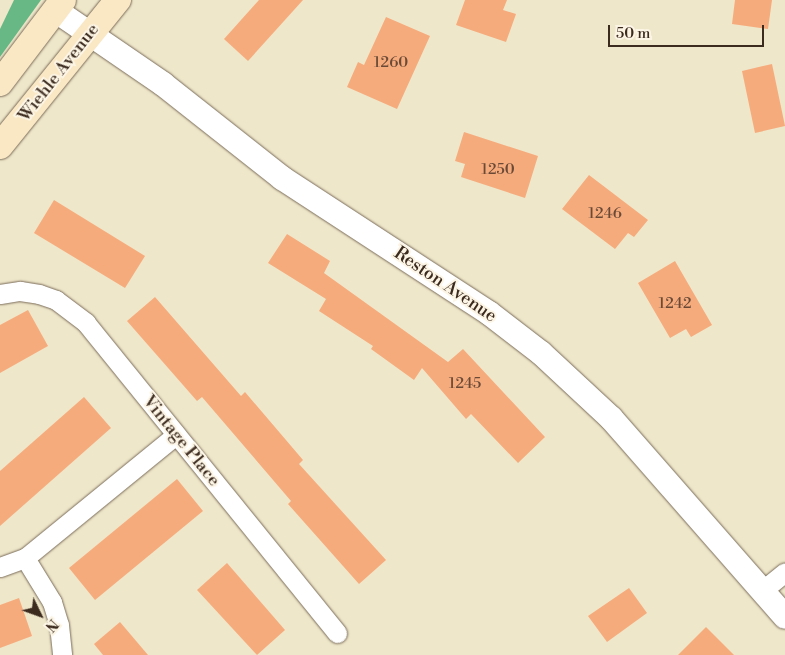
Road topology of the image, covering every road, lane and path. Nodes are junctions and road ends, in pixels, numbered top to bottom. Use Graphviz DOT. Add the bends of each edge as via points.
graph roads {
  1 [pos="118,0"];
  2 [pos="53,3"];
  3 [pos="89,33"];
  4 [pos="0,84"];
  5 [pos="0,146"];
  6 [pos="0,294"];
  7 [pos="176,435"];
  8 [pos="25,558"];
  9 [pos="0,567"];
  10 [pos="785,572"];
  11 [pos="763,590"];
  12 [pos="785,617"];
  13 [pos="337,633"];
  14 [pos="62,655"];
  1 -- 3 [label="main road, Wiehle Avenue"];
  2 -- 3 [label="street, Reston Avenue"];
  2 -- 4 [label="main road"];
  3 -- 5 [label="main road, Wiehle Avenue"];
  3 -- 11 [label="street, Reston Avenue" via="201,112 282,178 489,313 541,353 611,418"];
  6 -- 7 [label="street, Vintage Place" via="20,291 39,294 73,311"];
  7 -- 8 [label="street"];
  7 -- 13 [label="street, Vintage Place"];
  8 -- 9 [label="street"];
  8 -- 14 [label="street" via="52,602"];
  10 -- 11 [label="street"];
  11 -- 12 [label="street, Reston Avenue"];
}
